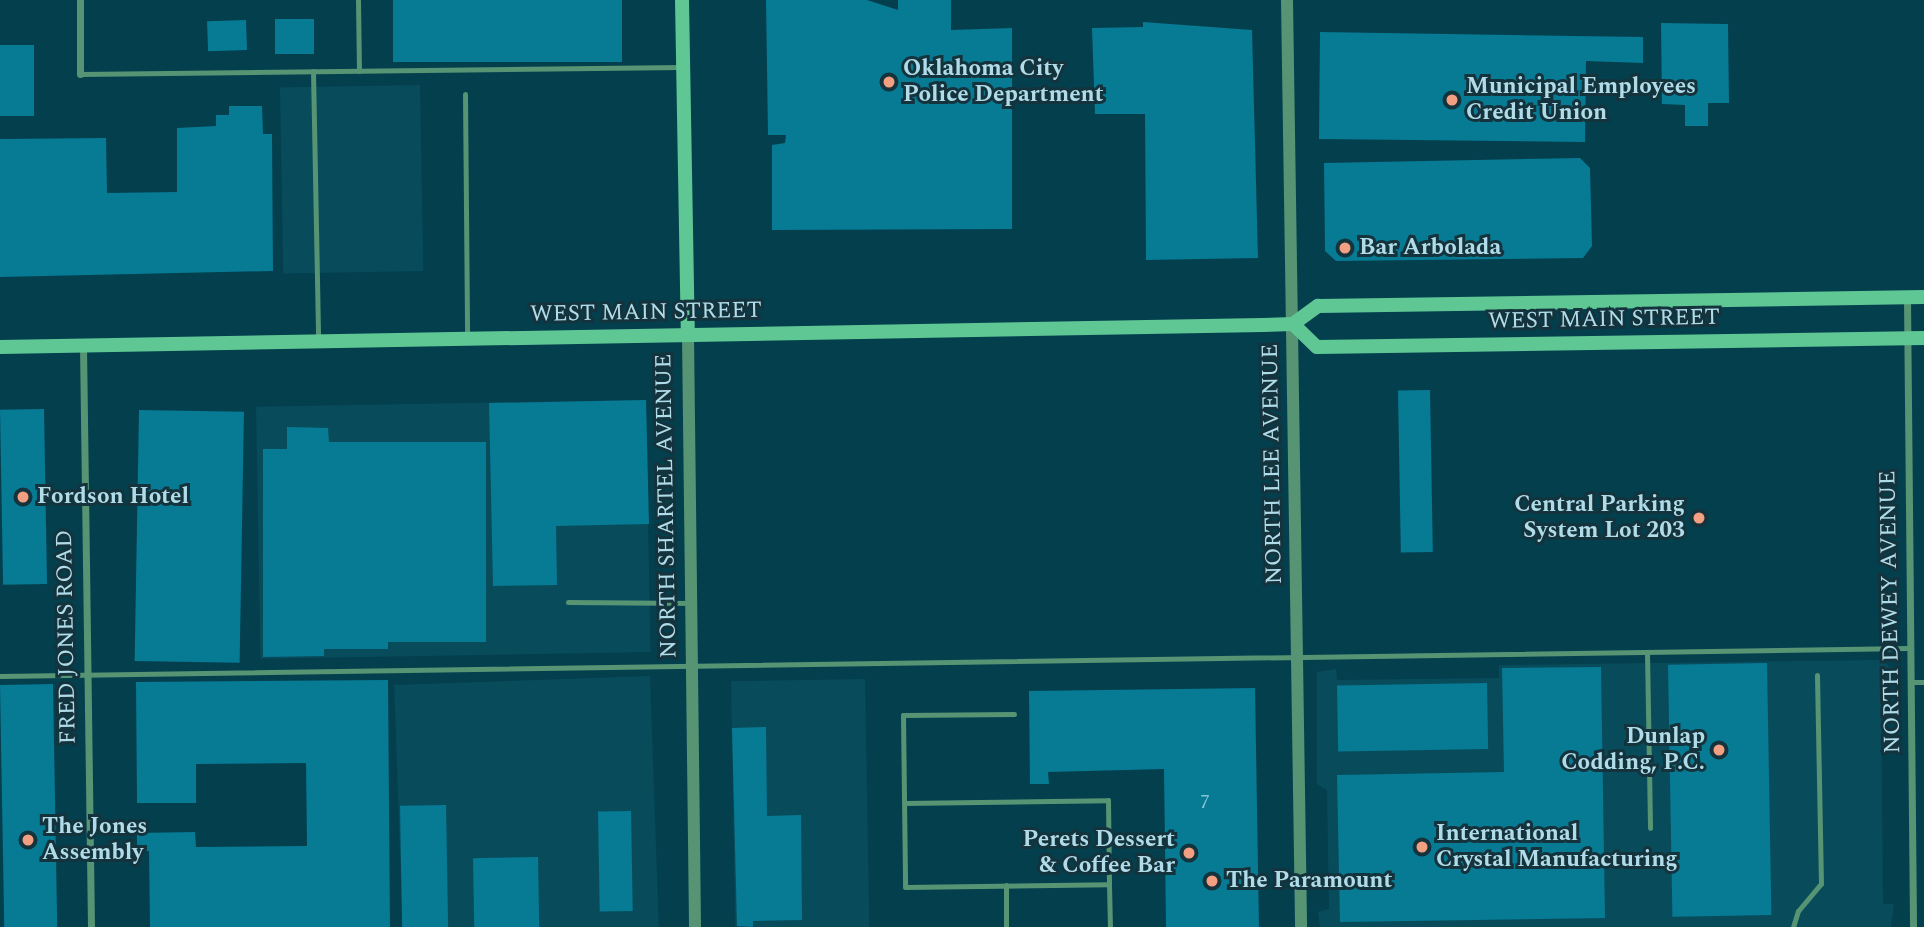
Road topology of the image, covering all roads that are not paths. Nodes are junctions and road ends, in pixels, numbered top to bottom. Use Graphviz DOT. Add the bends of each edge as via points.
graph roads {
  1 [pos="80,0"];
  2 [pos="358,0"];
  3 [pos="682,0"];
  4 [pos="1287,0"];
  5 [pos="682,67"];
  6 [pos="313,71"];
  7 [pos="359,71"];
  8 [pos="80,74"];
  9 [pos="465,94"];
  10 [pos="1908,298"];
  11 [pos="1924,298"];
  12 [pos="1293,324"];
  13 [pos="688,335"];
  14 [pos="1907,338"];
  15 [pos="1924,338"];
  16 [pos="467,339"];
  17 [pos="318,342"];
  18 [pos="83,346"];
  19 [pos="0,347"];
  20 [pos="568,602"];
  21 [pos="691,603"];
  22 [pos="1910,648"];
  23 [pos="1647,653"];
  24 [pos="1297,659"];
  25 [pos="692,668"];
  26 [pos="86,675"];
  27 [pos="1817,675"];
  28 [pos="0,676"];
  29 [pos="1910,682"];
  30 [pos="1924,682"];
  31 [pos="1014,714"];
  32 [pos="904,803"];
  33 [pos="1650,828"];
  34 [pos="1109,884"];
  35 [pos="1006,886"];
  36 [pos="91,927"];
  37 [pos="695,927"];
  38 [pos="1006,927"];
  39 [pos="1110,927"];
  40 [pos="1301,927"];
  41 [pos="1793,927"];
  42 [pos="1913,927"];
  1 -- 8 [label="street"];
  2 -- 7 [label="lane"];
  3 -- 5 [label="main road, NORTH SHARTEL AVENUE"];
  4 -- 12 [label="street, NORTH LEE AVENUE"];
  5 -- 7 [label="lane"];
  5 -- 13 [label="main road, NORTH SHARTEL AVENUE"];
  6 -- 7 [label="lane"];
  6 -- 8 [label="lane"];
  6 -- 17 [label="lane"];
  9 -- 16 [label="lane"];
  10 -- 11 [label="main road, WEST MAIN STREET"];
  10 -- 12 [label="main road, WEST MAIN STREET" via="1318,306"];
  10 -- 14 [label="street, NORTH DEWEY AVENUE"];
  12 -- 13 [label="main road, WEST MAIN STREET"];
  12 -- 14 [label="main road, WEST MAIN STREET" via="1317,346"];
  12 -- 24 [label="street, NORTH LEE AVENUE"];
  13 -- 16 [label="main road, WEST MAIN STREET"];
  13 -- 21 [label="street, NORTH SHARTEL AVENUE"];
  14 -- 15 [label="main road, WEST MAIN STREET"];
  14 -- 22 [label="street, NORTH DEWEY AVENUE"];
  16 -- 17 [label="main road, WEST MAIN STREET"];
  17 -- 18 [label="main road, WEST MAIN STREET"];
  18 -- 19 [label="main road, WEST MAIN STREET"];
  18 -- 26 [label="street, FRED JONES ROAD"];
  20 -- 21 [label="lane"];
  21 -- 25 [label="street, NORTH SHARTEL AVENUE"];
  22 -- 23 [label="lane"];
  22 -- 29 [label="street, NORTH DEWEY AVENUE"];
  23 -- 24 [label="lane"];
  23 -- 33 [label="lane"];
  24 -- 25 [label="lane"];
  24 -- 40 [label="street, NORTH LEE AVENUE"];
  25 -- 26 [label="lane"];
  25 -- 37 [label="street, NORTH SHARTEL AVENUE"];
  26 -- 28 [label="lane"];
  26 -- 36 [label="street, FRED JONES ROAD"];
  27 -- 41 [label="lane" via="1821,884 1798,911"];
  29 -- 30 [label="lane"];
  29 -- 42 [label="street, NORTH DEWEY AVENUE"];
  31 -- 32 [label="lane" via="903,715"];
  32 -- 34 [label="lane" via="1108,800"];
  32 -- 35 [label="lane" via="905,887"];
  34 -- 35 [label="lane"];
  34 -- 39 [label="lane"];
  35 -- 38 [label="lane"];
}
